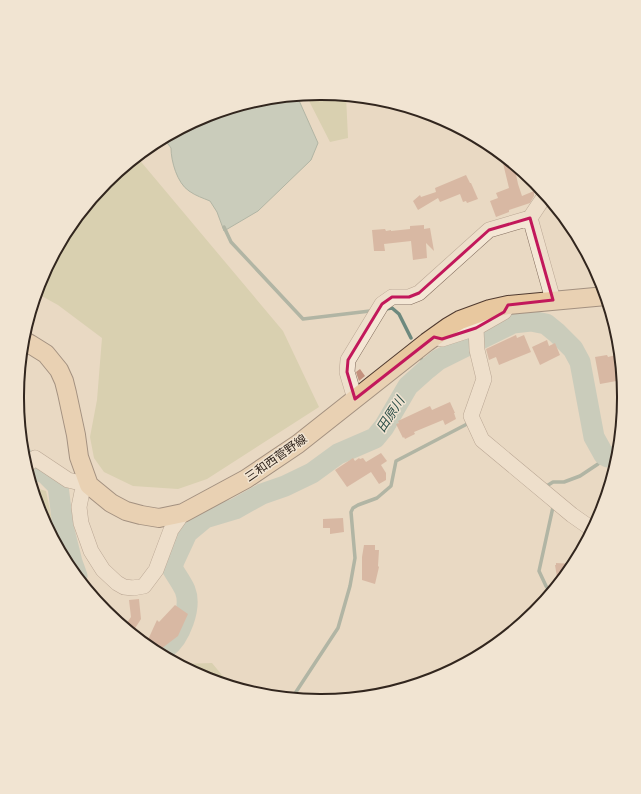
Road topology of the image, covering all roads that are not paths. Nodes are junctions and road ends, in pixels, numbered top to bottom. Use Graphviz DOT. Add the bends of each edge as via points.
graph roads {
  1 [pos="542,200"];
  2 [pos="530,218"];
  3 [pos="599,297"];
  4 [pos="553,300"];
  5 [pos="508,305"];
  6 [pos="476,331"];
  7 [pos="434,337"];
  8 [pos="29,344"];
  9 [pos="355,399"];
  10 [pos="31,461"];
  11 [pos="89,485"];
  12 [pos="183,513"];
  13 [pos="587,526"];
  1 -- 2 [label="street"];
  2 -- 4 [label="street"];
  2 -- 9 [label="street" via="489,230 420,293 409,297 392,297 382,304 348,360 347,372"];
  3 -- 4 [label="main road, 三和西菅野線"];
  4 -- 5 [label="main road, 三和西菅野線"];
  5 -- 6 [label="street" via="504,312"];
  5 -- 7 [label="main road, 三和西菅野線" via="473,314"];
  6 -- 7 [label="street" via="442,339"];
  6 -- 13 [label="street" via="477,350 484,379 471,416 482,440"];
  7 -- 9 [label="main road, 三和西菅野線"];
  8 -- 11 [label="main road" via="46,354 59,370 67,392 79,457"];
  9 -- 12 [label="main road, 三和西菅野線" via="298,444 246,480"];
  10 -- 11 [label="street" via="35,458 68,480"];
  11 -- 12 [label="main road, 三和西菅野線" via="111,503 126,511 159,518"];
  11 -- 12 [label="street" via="82,492 79,507 88,544 103,570 117,584 124,587 144,586 156,570 172,530"];
}
